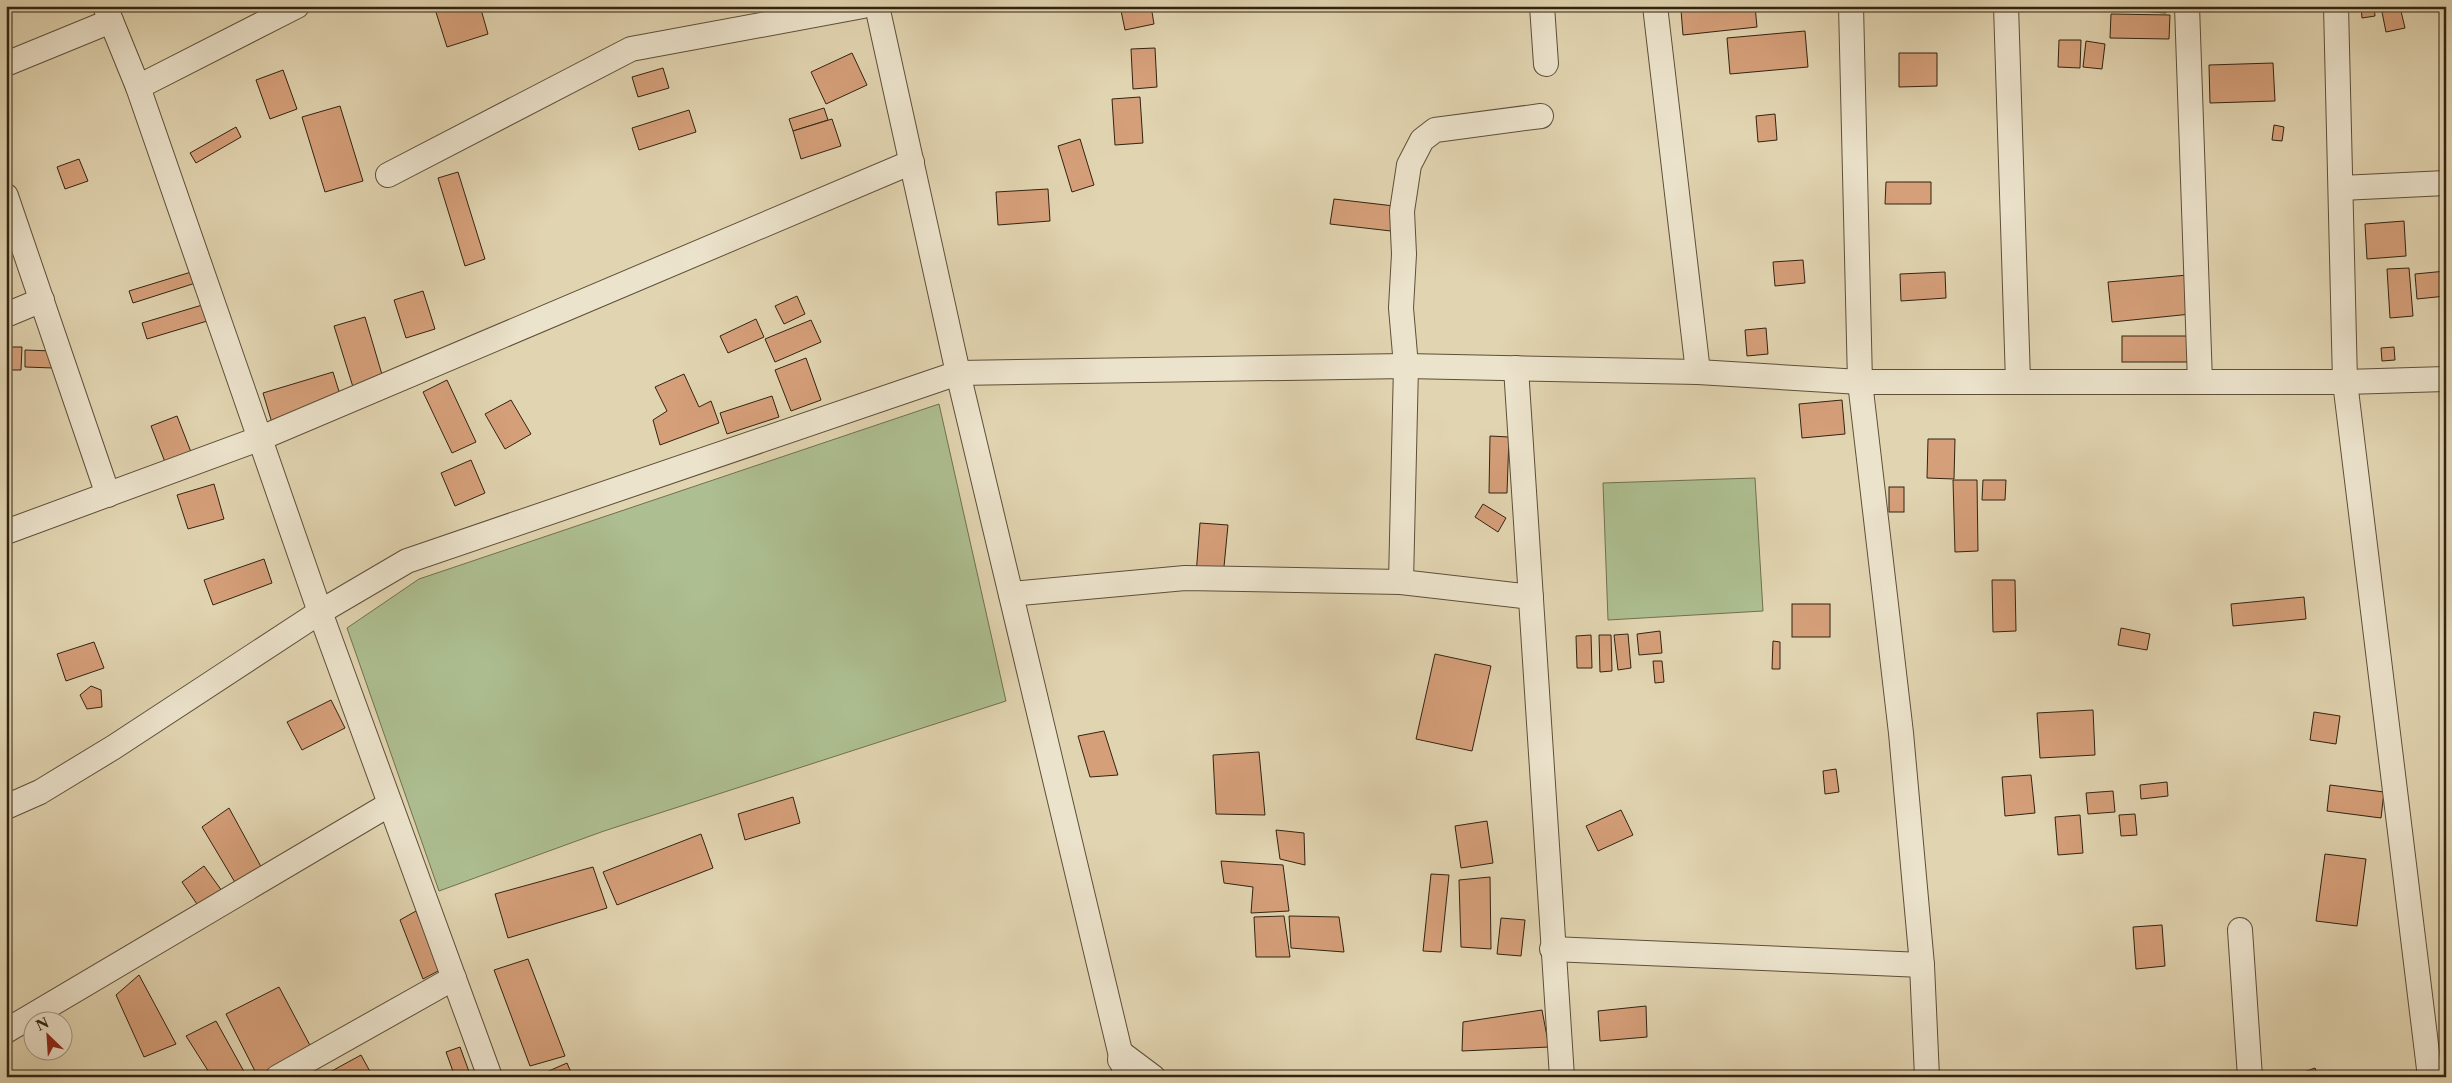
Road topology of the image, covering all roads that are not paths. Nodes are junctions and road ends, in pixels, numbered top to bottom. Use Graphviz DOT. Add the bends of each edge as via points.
graph roads {
  1 [pos="297,6"];
  2 [pos="863,6"];
  3 [pos="877,6"];
  4 [pos="1542,6"];
  5 [pos="1655,6"];
  6 [pos="1851,6"];
  7 [pos="2006,6"];
  8 [pos="2187,6"];
  9 [pos="2336,6"];
  10 [pos="108,14"];
  11 [pos="6,64"];
  12 [pos="1546,64"];
  13 [pos="138,87"];
  14 [pos="1541,116"];
  15 [pos="912,162"];
  16 [pos="388,175"];
  17 [pos="2446,184"];
  18 [pos="2341,188"];
  19 [pos="6,196"];
  20 [pos="42,300"];
  21 [pos="6,316"];
  22 [pos="1406,366"];
  23 [pos="1516,368"];
  24 [pos="1698,372"];
  25 [pos="958,373"];
  26 [pos="2446,379"];
  27 [pos="2018,381"];
  28 [pos="1860,382"];
  29 [pos="2200,382"];
  30 [pos="2345,382"];
  31 [pos="261,438"];
  32 [pos="108,494"];
  33 [pos="6,532"];
  34 [pos="1401,582"];
  35 [pos="1011,594"];
  36 [pos="1531,597"];
  37 [pos="320,612"];
  38 [pos="390,804"];
  39 [pos="6,807"];
  40 [pos="2240,930"];
  41 [pos="1552,948"];
  42 [pos="1922,965"];
  43 [pos="454,978"];
  44 [pos="6,1031"];
  45 [pos="1121,1053"];
  46 [pos="2435,1062"];
  47 [pos="278,1077"];
  48 [pos="490,1077"];
  49 [pos="1118,1077"];
  50 [pos="1126,1077"];
  51 [pos="1153,1077"];
  52 [pos="1562,1077"];
  53 [pos="1927,1077"];
  54 [pos="2250,1077"];
  1 -- 13 [label="street"];
  2 -- 16 [label="street" via="631,49"];
  3 -- 15 [label="street"];
  4 -- 12 [label="street"];
  5 -- 24 [label="street"];
  6 -- 28 [label="street"];
  7 -- 27 [label="street"];
  8 -- 29 [label="street"];
  9 -- 18 [label="street"];
  10 -- 11 [label="street"];
  10 -- 13 [label="street"];
  13 -- 31 [label="street"];
  14 -- 22 [label="street" via="1435,130 1422,140 1409,165 1402,211 1401,308"];
  15 -- 25 [label="street"];
  15 -- 31 [label="street"];
  17 -- 18 [label="street"];
  18 -- 30 [label="street"];
  19 -- 20 [label="street"];
  20 -- 21 [label="street"];
  20 -- 32 [label="street"];
  22 -- 23 [label="street"];
  22 -- 25 [label="street"];
  22 -- 34 [label="street"];
  23 -- 24 [label="street"];
  23 -- 36 [label="street"];
  24 -- 28 [label="street"];
  25 -- 35 [label="street"];
  25 -- 37 [label="street" via="406,561"];
  26 -- 30 [label="street"];
  27 -- 28 [label="street"];
  27 -- 29 [label="street"];
  28 -- 42 [label="street" via="1901,733"];
  29 -- 30 [label="street"];
  30 -- 46 [label="street"];
  31 -- 32 [label="street"];
  31 -- 37 [label="street"];
  32 -- 33 [label="street"];
  34 -- 35 [label="street" via="1184,578"];
  34 -- 36 [label="street"];
  35 -- 45 [label="street"];
  36 -- 41 [label="street"];
  37 -- 38 [label="street"];
  37 -- 39 [label="street" via="114,747 40,792"];
  38 -- 43 [label="street"];
  38 -- 44 [label="street"];
  40 -- 54 [label="street"];
  41 -- 42 [label="street"];
  41 -- 52 [label="street"];
  42 -- 53 [label="street"];
  43 -- 47 [label="street"];
  43 -- 48 [label="street"];
  45 -- 49 [label="street"];
  45 -- 50 [label="street"];
  45 -- 51 [label="street"];
}
